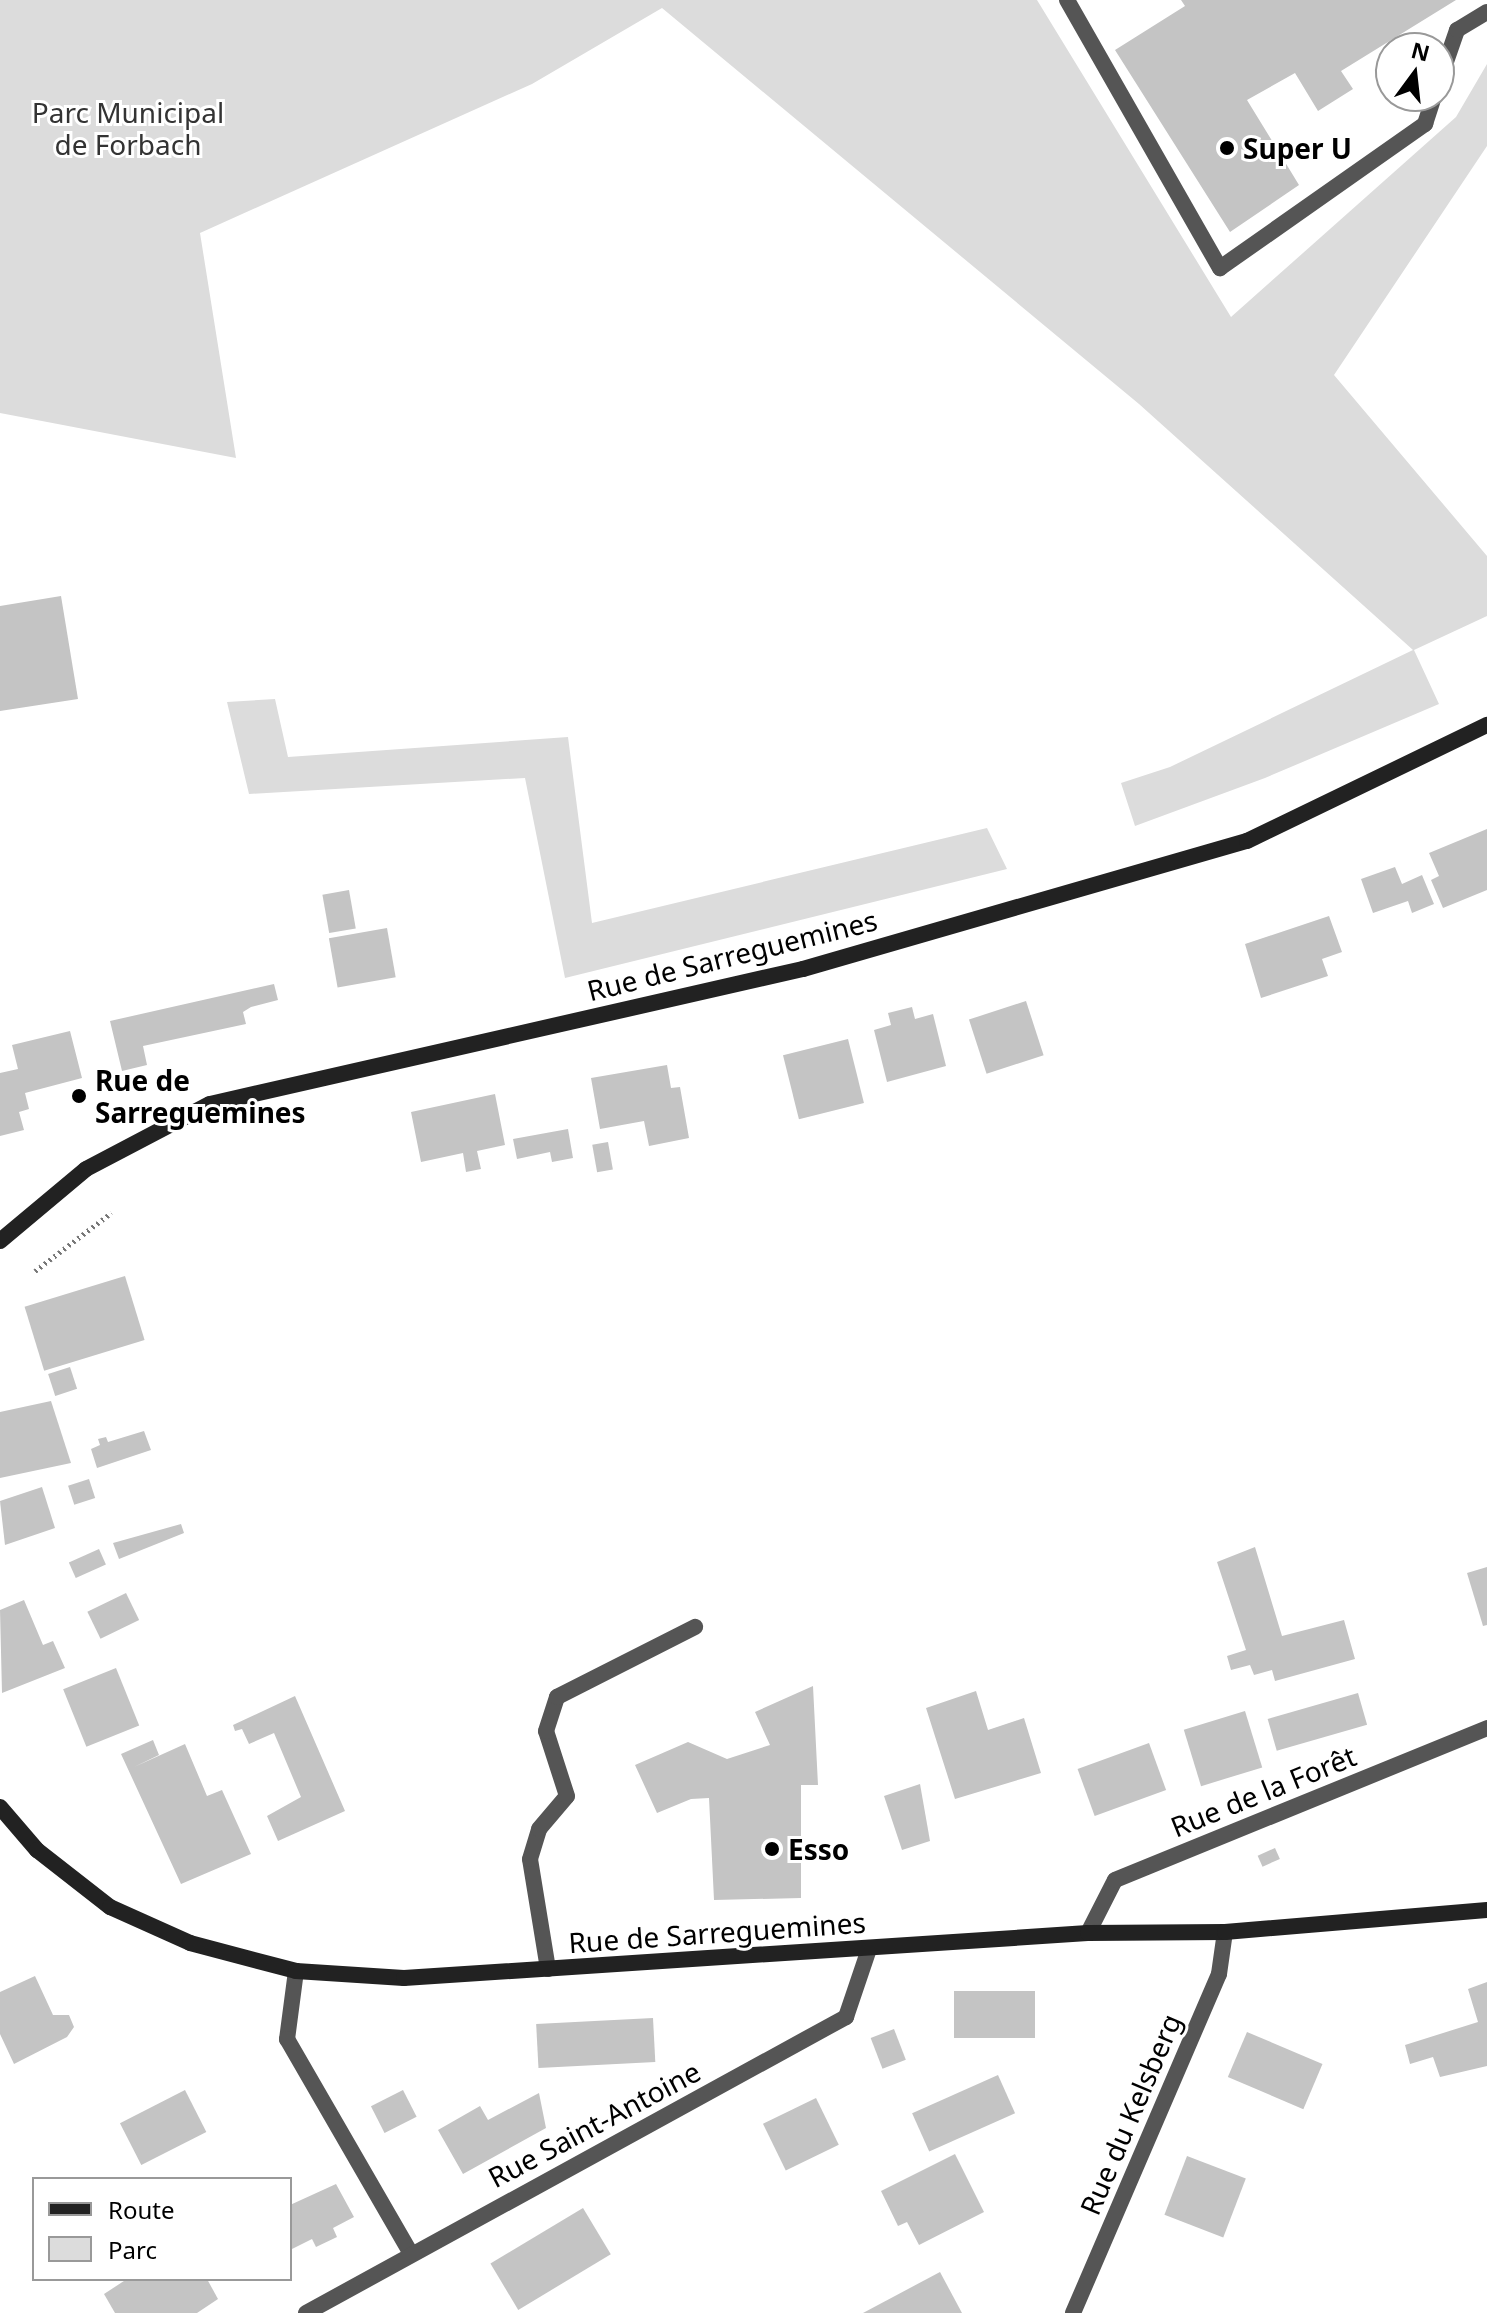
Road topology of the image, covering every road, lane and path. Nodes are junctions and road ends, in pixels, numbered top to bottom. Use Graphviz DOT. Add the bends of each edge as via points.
graph roads {
  1 [pos="1067,0"];
  2 [pos="1487,12"];
  3 [pos="1455,36"];
  4 [pos="1429,112"];
  5 [pos="1487,725"];
  6 [pos="111,1213"];
  7 [pos="0,1241"];
  8 [pos="35,1271"];
  9 [pos="695,1627"];
  10 [pos="1487,1728"];
  11 [pos="0,1807"];
  12 [pos="1487,1910"];
  13 [pos="1225,1932"];
  14 [pos="1088,1933"];
  15 [pos="869,1949"];
  16 [pos="548,1969"];
  17 [pos="296,1971"];
  18 [pos="410,2252"];
  19 [pos="306,2313"];
  20 [pos="1073,2313"];
  1 -- 4 [label="street" via="1220,268 1425,124"];
  2 -- 3 [label="street"];
  5 -- 7 [label="main road, Rue de Sarreguemines" via="1231,845 803,969 210,1104 86,1169"];
  6 -- 8 [label="path"];
  9 -- 16 [label="street" via="557,1697 546,1731 567,1796 539,1829 530,1859"];
  10 -- 14 [label="street, Rue de la Forêt" via="1115,1880"];
  11 -- 17 [label="main road, Rue de Sarreguemines" via="37,1850 110,1907 190,1943"];
  12 -- 13 [label="main road, Rue de Sarreguemines"];
  13 -- 14 [label="main road, Rue de Sarreguemines"];
  13 -- 20 [label="street, Rue du Kelsberg" via="1219,1974"];
  14 -- 15 [label="main road, Rue de Sarreguemines"];
  15 -- 16 [label="main road, Rue de Sarreguemines"];
  15 -- 18 [label="street, Rue Saint-Antoine" via="846,2017"];
  16 -- 17 [label="main road, Rue de Sarreguemines" via="404,1978"];
  17 -- 18 [label="street" via="287,2039"];
  18 -- 19 [label="street, Rue Saint-Antoine"];
}
